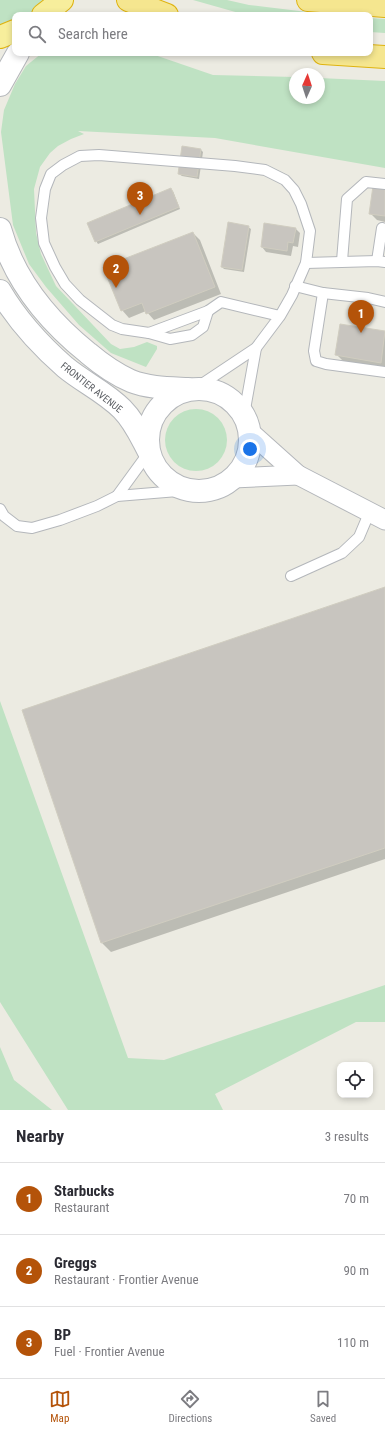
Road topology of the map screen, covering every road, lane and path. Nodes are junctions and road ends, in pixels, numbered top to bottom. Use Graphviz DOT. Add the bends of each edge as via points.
graph roads {
  1 [pos="62,0"];
  2 [pos="128,0"];
  3 [pos="308,0"];
  4 [pos="385,6"];
  5 [pos="47,12"];
  6 [pos="159,12"];
  7 [pos="12,31"];
  8 [pos="0,36"];
  9 [pos="16,56"];
  10 [pos="370,56"];
  11 [pos="385,57"];
  12 [pos="0,85"];
  13 [pos="385,184"];
  14 [pos="0,229"];
  15 [pos="385,229"];
  16 [pos="342,261"];
  17 [pos="381,261"];
  18 [pos="306,263"];
  19 [pos="295,286"];
  20 [pos="0,291"];
  21 [pos="323,293"];
  22 [pos="385,302"];
  23 [pos="208,311"];
  24 [pos="280,316"];
  25 [pos="149,333"];
  26 [pos="256,348"];
  27 [pos="385,372"];
  28 [pos="192,389"];
  29 [pos="247,424"];
  30 [pos="148,451"];
  31 [pos="298,475"];
  32 [pos="233,478"];
  33 [pos="190,490"];
  34 [pos="118,496"];
  35 [pos="0,509"];
  36 [pos="377,516"];
  37 [pos="291,576"];
  1 -- 5 [label="highway"];
  2 -- 6 [label="highway"];
  3 -- 4 [label="highway"];
  7 -- 8 [label="highway"];
  9 -- 12 [label="street"];
  10 -- 11 [label="highway"];
  13 -- 16 [label="lane" via="366,182 347,199"];
  14 -- 28 [label="street" via="11,260 35,300 52,321 78,345 117,374 131,381 158,387"];
  15 -- 17 [label="lane" via="382,228"];
  16 -- 17 [label="lane"];
  16 -- 18 [label="lane"];
  18 -- 19 [label="lane"];
  18 -- 25 [label="lane" via="310,231 301,204 294,190 284,180 265,170 99,155 80,156 51,174 45,189 40,218 44,243 65,284 80,300 122,330"];
  19 -- 21 [label="lane"];
  19 -- 24 [label="lane"];
  20 -- 30 [label="street, FRONTIER AVENUE" via="25,327 44,347 66,368 122,408 136,427"];
  21 -- 22 [label="lane"];
  21 -- 27 [label="lane" via="314,350 316,360 326,364"];
  23 -- 24 [label="lane" via="221,302"];
  23 -- 25 [label="lane"];
  23 -- 25 [label="lane" via="202,327 192,335 170,339"];
  24 -- 26 [label="lane"];
  26 -- 28 [label="lane"];
  26 -- 29 [label="lane"];
  28 -- 29 [label="street" via="210,390 224,395 236,403"];
  28 -- 30 [label="street" via="173,395 160,405 147,434"];
  29 -- 31 [label="street"];
  29 -- 32 [label="street" via="250,445 247,457"];
  30 -- 33 [label="street" via="154,466 164,477 176,486"];
  30 -- 34 [label="lane"];
  31 -- 32 [label="street"];
  31 -- 36 [label="street"];
  32 -- 33 [label="street" via="206,491"];
  33 -- 34 [label="lane"];
  34 -- 35 [label="lane" via="60,520 32,528 17,526 4,516"];
  36 -- 37 [label="lane" via="342,553"];
}
